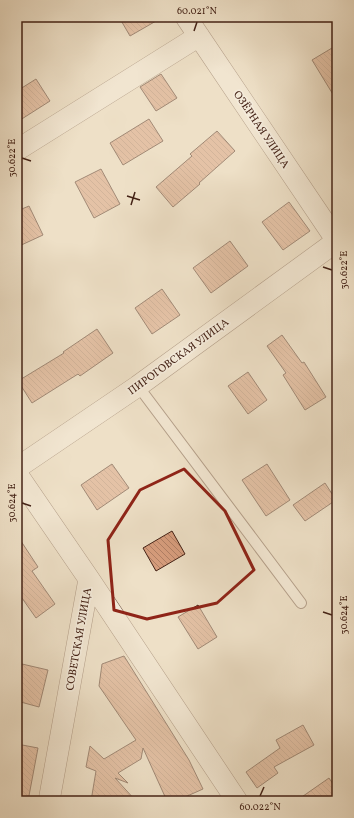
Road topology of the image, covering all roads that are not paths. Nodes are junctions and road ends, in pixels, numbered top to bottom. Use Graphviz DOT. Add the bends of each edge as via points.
graph roads {
  1 [pos="186,17"];
  2 [pos="199,36"];
  3 [pos="17,150"];
  4 [pos="337,241"];
  5 [pos="138,386"];
  6 [pos="17,468"];
  7 [pos="17,474"];
  8 [pos="89,579"];
  9 [pos="301,603"];
  10 [pos="49,801"];
  11 [pos="237,801"];
  1 -- 2 [label="street, ОЗЁРНАЯ УЛИЦА"];
  2 -- 3 [label="street"];
  2 -- 4 [label="street, ОЗЁРНАЯ УЛИЦА"];
  4 -- 5 [label="street, ПИРОГОВСКАЯ УЛИЦА"];
  5 -- 6 [label="street, ПИРОГОВСКАЯ УЛИЦА"];
  5 -- 9 [label="lane"];
  7 -- 8 [label="street, СОВЕТСКАЯ УЛИЦА"];
  8 -- 10 [label="street, СОВЕТСКАЯ УЛИЦА"];
  8 -- 11 [label="street"];
}
